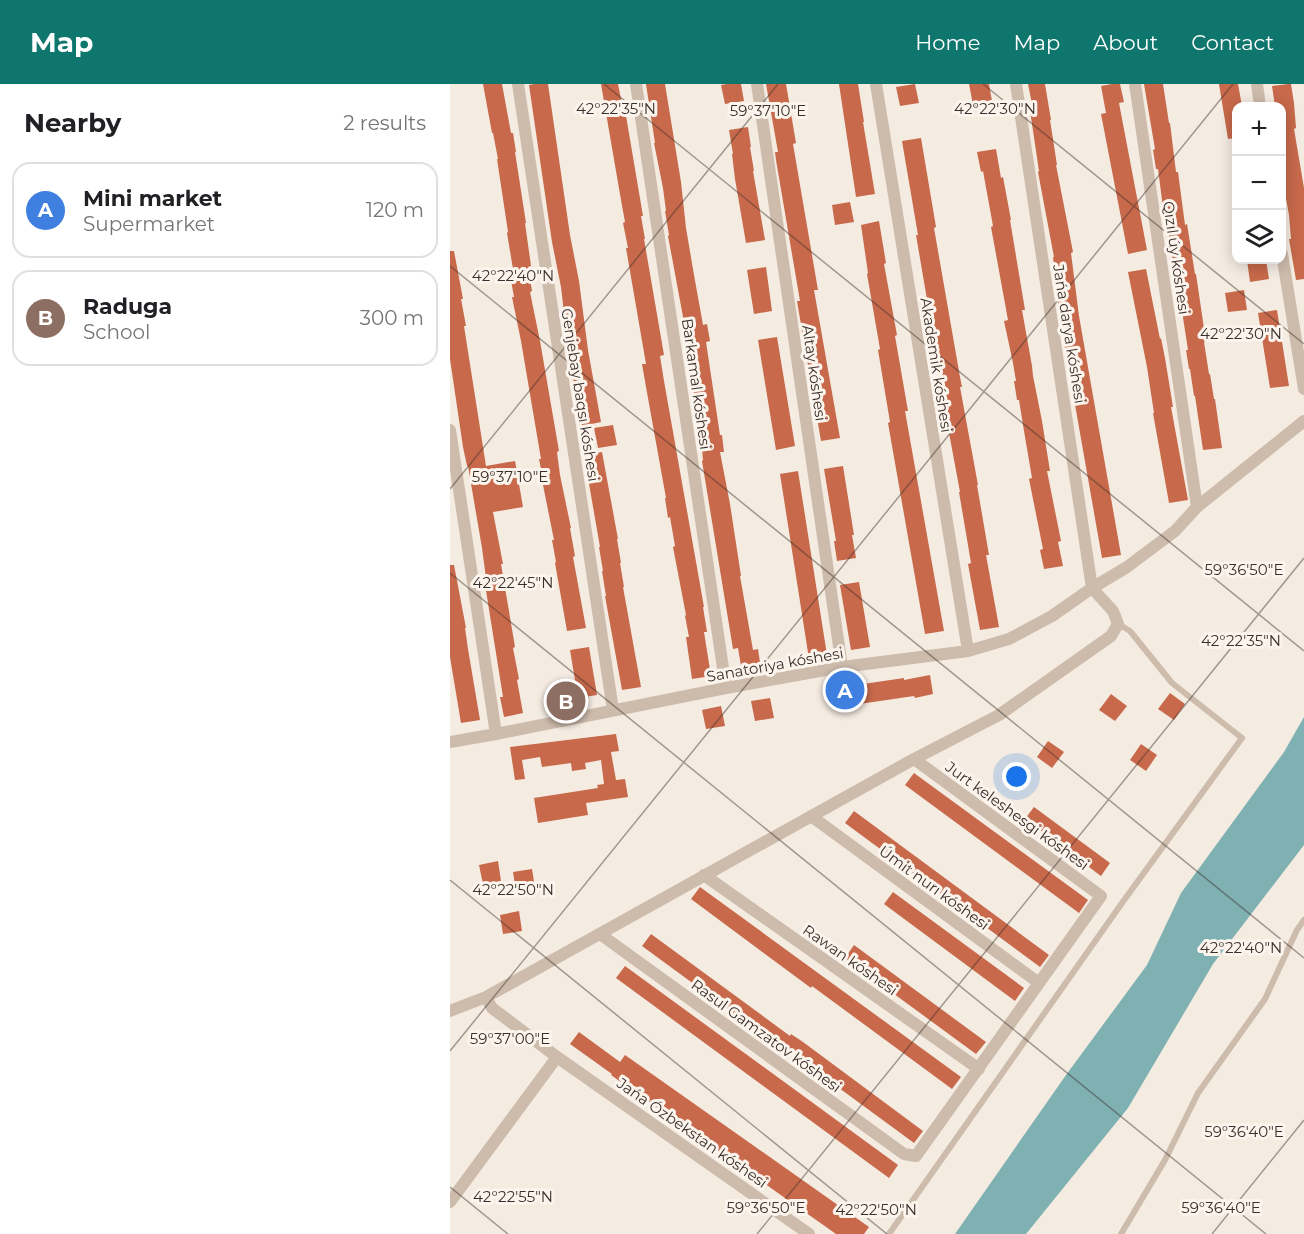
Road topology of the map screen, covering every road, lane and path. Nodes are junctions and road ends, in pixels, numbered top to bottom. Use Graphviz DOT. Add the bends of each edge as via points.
graph roads {
  1 [pos="518,84"];
  2 [pos="636,84"];
  3 [pos="757,84"];
  4 [pos="876,84"];
  5 [pos="1016,84"];
  6 [pos="1135,84"];
  7 [pos="1257,84"];
  8 [pos="1259,102"];
  9 [pos="1283,264"];
  10 [pos="1304,389"];
  11 [pos="1304,421"];
  12 [pos="450,430"];
  13 [pos="1197,507"];
  14 [pos="1092,588"];
  15 [pos="1118,624"];
  16 [pos="968,651"];
  17 [pos="842,667"];
  18 [pos="726,688"];
  19 [pos="613,710"];
  20 [pos="496,734"];
  21 [pos="450,742"];
  22 [pos="914,759"];
  23 [pos="812,816"];
  24 [pos="705,876"];
  25 [pos="1304,920"];
  26 [pos="600,934"];
  27 [pos="1039,983"];
  28 [pos="486,998"];
  29 [pos="450,1011"];
  30 [pos="558,1057"];
  31 [pos="979,1069"];
  32 [pos="450,1202"];
  33 [pos="809,1234"];
  34 [pos="889,1234"];
  35 [pos="1120,1234"];
  1 -- 19 [label="street, Genjebay baqsı kóshesi"];
  2 -- 18 [label="street, Barkamal kóshesi"];
  3 -- 17 [label="street, Altay kóshesi"];
  4 -- 16 [label="street, Akademik kóshesi"];
  5 -- 14 [label="street, Jańa darya kóshesi"];
  6 -- 13 [label="street, Qızıl úy kóshesi"];
  7 -- 8 [label="street"];
  9 -- 10 [label="street"];
  11 -- 13 [label="street, Sanatoriya kóshesi"];
  12 -- 20 [label="street"];
  13 -- 14 [label="street, Sanatoriya kóshesi" via="1174,531"];
  14 -- 15 [label="street" via="1113,611"];
  14 -- 16 [label="street, Sanatoriya kóshesi" via="1009,639"];
  15 -- 22 [label="street" via="1112,636 999,715"];
  15 -- 34 [label="lane" via="1130,631 1172,683 1242,738"];
  16 -- 17 [label="street, Sanatoriya kóshesi"];
  17 -- 18 [label="street, Sanatoriya kóshesi"];
  18 -- 19 [label="street, Sanatoriya kóshesi"];
  19 -- 20 [label="street, Sanatoriya kóshesi"];
  20 -- 21 [label="street, Sanatoriya kóshesi"];
  22 -- 23 [label="street"];
  22 -- 27 [label="street, Jurt keleshesgi kóshesi" via="1101,896"];
  23 -- 24 [label="street"];
  23 -- 27 [label="street, Úmit nurı kóshesi"];
  24 -- 26 [label="street"];
  24 -- 31 [label="street, Rawan kóshesi"];
  25 -- 35 [label="lane" via="1265,999 1198,1093 1165,1160"];
  26 -- 28 [label="street"];
  26 -- 31 [label="street, Rasul Gamzatov kóshesi" via="904,1154 916,1156"];
  27 -- 31 [label="street"];
  28 -- 29 [label="street"];
  28 -- 30 [label="street, Jańa Ózbekstan kóshesi" via="492,1008"];
  30 -- 32 [label="street"];
  30 -- 33 [label="street, Jańa Ózbekstan kóshesi"];
}
